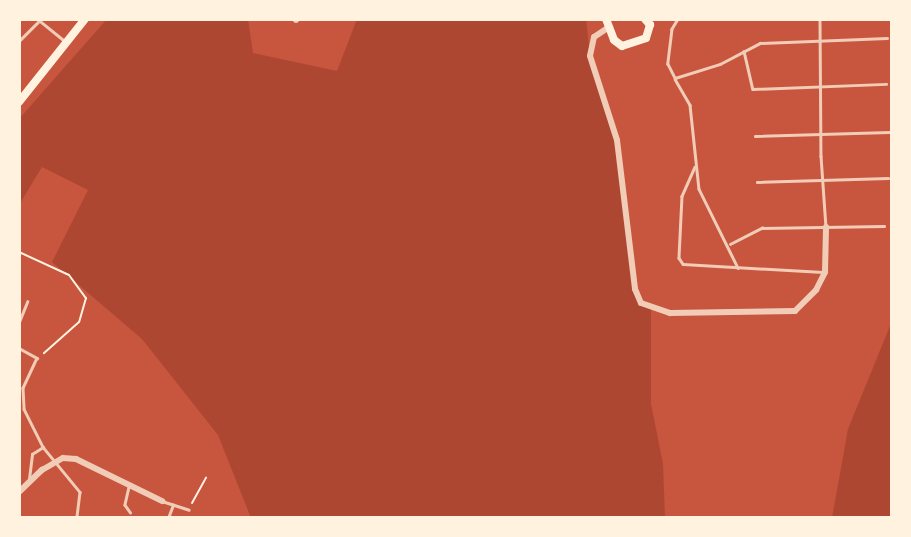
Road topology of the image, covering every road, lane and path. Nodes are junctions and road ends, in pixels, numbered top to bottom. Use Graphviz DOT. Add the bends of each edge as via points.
graph roads {
  1 [pos="85,19"];
  2 [pos="645,19"];
  3 [pos="678,19"];
  4 [pos="820,19"];
  5 [pos="40,20"];
  6 [pos="608,23"];
  7 [pos="887,38"];
  8 [pos="821,40"];
  9 [pos="19,41"];
  10 [pos="66,42"];
  11 [pos="744,51"];
  12 [pos="675,78"];
  13 [pos="886,84"];
  14 [pos="822,87"];
  15 [pos="19,102"];
  16 [pos="889,132"];
  17 [pos="824,135"];
  18 [pos="755,136"];
  19 [pos="695,167"];
  20 [pos="888,178"];
  21 [pos="824,180"];
  22 [pos="757,182"];
  23 [pos="884,226"];
  24 [pos="826,227"];
  25 [pos="730,244"];
  26 [pos="19,252"];
  27 [pos="738,268"];
  28 [pos="825,272"];
  29 [pos="27,302"];
  30 [pos="19,323"];
  31 [pos="19,348"];
  32 [pos="37,358"];
  33 [pos="43,447"];
  34 [pos="55,460"];
  35 [pos="206,478"];
  36 [pos="29,480"];
  37 [pos="130,488"];
  38 [pos="19,492"];
  39 [pos="162,500"];
  40 [pos="173,505"];
  41 [pos="189,510"];
  42 [pos="130,512"];
  43 [pos="77,518"];
  44 [pos="168,518"];
  1 -- 10 [label="main road"];
  2 -- 6 [label="main road" via="648,33 637,44 619,44"];
  3 -- 12 [label="lane" via="672,29 668,64"];
  4 -- 8 [label="lane"];
  5 -- 9 [label="lane"];
  5 -- 10 [label="lane"];
  6 -- 28 [label="street" via="594,37 590,56 617,140 635,289 641,303 670,313 783,313 806,302"];
  7 -- 8 [label="lane"];
  8 -- 11 [label="lane" via="760,43"];
  8 -- 14 [label="lane"];
  10 -- 15 [label="main road"];
  11 -- 12 [label="lane"];
  11 -- 14 [label="lane" via="753,89"];
  12 -- 19 [label="lane" via="690,105"];
  13 -- 14 [label="lane"];
  14 -- 17 [label="lane"];
  16 -- 17 [label="lane"];
  17 -- 18 [label="lane"];
  17 -- 21 [label="lane"];
  19 -- 25 [label="lane" via="699,189"];
  19 -- 27 [label="lane" via="682,195 679,258 683,264"];
  20 -- 21 [label="lane"];
  21 -- 22 [label="lane"];
  21 -- 24 [label="lane"];
  23 -- 24 [label="lane"];
  24 -- 25 [label="lane" via="762,228"];
  24 -- 28 [label="street"];
  25 -- 27 [label="lane"];
  26 -- 32 [label="path" via="69,275 87,302 79,321"];
  27 -- 28 [label="lane"];
  29 -- 30 [label="lane"];
  31 -- 32 [label="lane"];
  32 -- 33 [label="lane" via="22,395"];
  33 -- 34 [label="lane"];
  33 -- 36 [label="lane" via="32,454"];
  34 -- 36 [label="street"];
  34 -- 37 [label="street" via="76,459"];
  34 -- 43 [label="lane" via="79,492"];
  35 -- 41 [label="path"];
  36 -- 38 [label="street"];
  37 -- 39 [label="street"];
  37 -- 42 [label="lane" via="125,505"];
  39 -- 40 [label="lane"];
  40 -- 41 [label="lane"];
  40 -- 44 [label="lane"];
}
